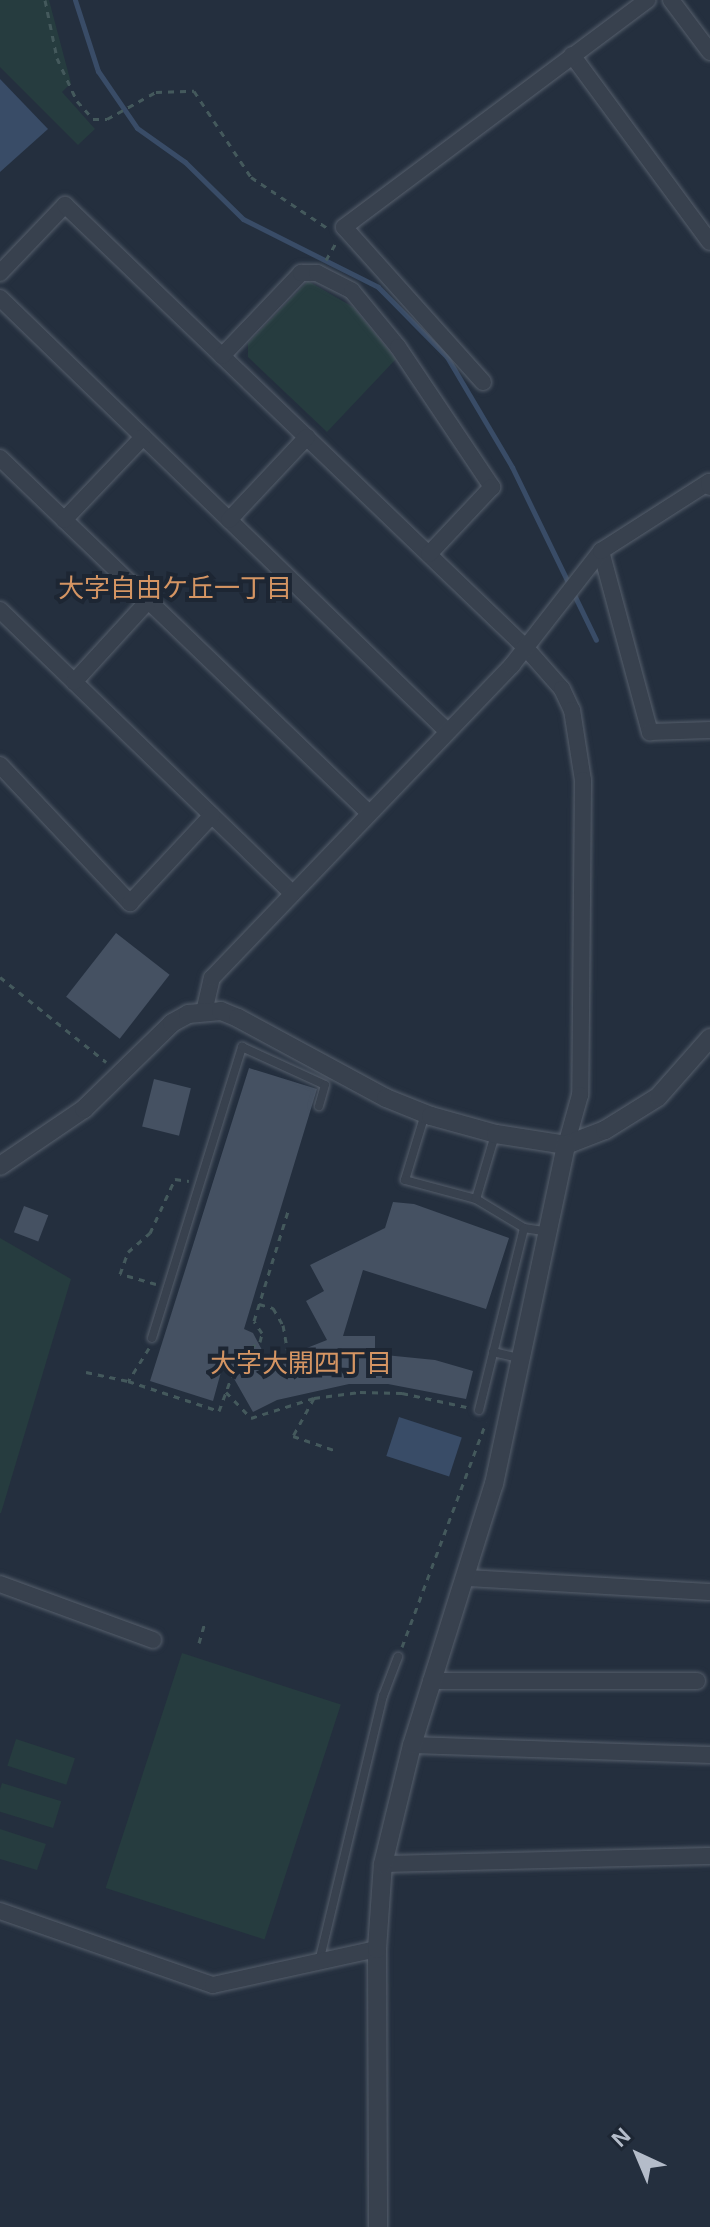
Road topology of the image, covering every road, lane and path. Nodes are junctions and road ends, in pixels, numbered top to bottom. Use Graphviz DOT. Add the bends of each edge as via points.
graph roads {
  1 [pos="45,0"];
  2 [pos="647,0"];
  3 [pos="671,0"];
  4 [pos="710,52"];
  5 [pos="572,55"];
  6 [pos="344,227"];
  7 [pos="710,242"];
  8 [pos="0,273"];
  9 [pos="0,298"];
  10 [pos="222,356"];
  11 [pos="483,382"];
  12 [pos="143,437"];
  13 [pos="307,437"];
  14 [pos="0,458"];
  15 [pos="710,487"];
  16 [pos="64,520"];
  17 [pos="229,520"];
  18 [pos="601,551"];
  19 [pos="429,554"];
  20 [pos="148,601"];
  21 [pos="0,610"];
  22 [pos="525,647"];
  23 [pos="74,682"];
  24 [pos="446,730"];
  25 [pos="710,730"];
  26 [pos="0,765"];
  27 [pos="369,813"];
  28 [pos="212,815"];
  29 [pos="292,893"];
  30 [pos="0,977"];
  31 [pos="204,1012"];
  32 [pos="710,1038"];
  33 [pos="295,1048"];
  34 [pos="285,1067"];
  35 [pos="121,1075"];
  36 [pos="319,1106"];
  37 [pos="426,1113"];
  38 [pos="496,1134"];
  39 [pos="566,1145"];
  40 [pos="0,1166"];
  41 [pos="177,1177"];
  42 [pos="476,1199"];
  43 [pos="289,1208"];
  44 [pos="524,1228"];
  45 [pos="548,1232"];
  46 [pos="167,1287"];
  47 [pos="259,1304"];
  48 [pos="152,1338"];
  49 [pos="493,1352"];
  50 [pos="288,1353"];
  51 [pos="521,1358"];
  52 [pos="86,1372"];
  53 [pos="128,1381"];
  54 [pos="226,1392"];
  55 [pos="314,1398"];
  56 [pos="479,1410"];
  57 [pos="337,1451"];
  58 [pos="467,1578"];
  59 [pos="0,1584"];
  60 [pos="710,1592"];
  61 [pos="204,1625"];
  62 [pos="153,1640"];
  63 [pos="199,1643"];
  64 [pos="398,1657"];
  65 [pos="431,1681"];
  66 [pos="697,1681"];
  67 [pos="412,1745"];
  68 [pos="710,1755"];
  69 [pos="710,1856"];
  70 [pos="383,1864"];
  71 [pos="0,1911"];
  72 [pos="377,1949"];
  73 [pos="319,1962"];
  74 [pos="378,2227"];
  1 -- 6 [label="path" via="57,58 77,101 93,119 107,119 156,92 194,91 251,177 328,229"];
  2 -- 5 [label="street"];
  3 -- 4 [label="street"];
  5 -- 6 [label="street"];
  5 -- 7 [label="street"];
  6 -- 11 [label="street"];
  8 -- 10 [label="street" via="65,205"];
  9 -- 12 [label="street"];
  10 -- 13 [label="street"];
  10 -- 19 [label="street" via="301,273 317,273 352,291 398,347 492,487"];
  12 -- 16 [label="street"];
  12 -- 17 [label="street"];
  13 -- 17 [label="street"];
  13 -- 19 [label="street"];
  14 -- 16 [label="street"];
  15 -- 18 [label="street" via="709,482"];
  16 -- 20 [label="street"];
  17 -- 24 [label="street"];
  18 -- 22 [label="street"];
  18 -- 25 [label="street" via="650,732"];
  19 -- 22 [label="street"];
  20 -- 23 [label="street"];
  20 -- 27 [label="street"];
  21 -- 23 [label="street"];
  22 -- 24 [label="street"];
  22 -- 39 [label="street" via="572,710 583,780 580,1095"];
  23 -- 28 [label="street"];
  24 -- 27 [label="street"];
  26 -- 28 [label="street" via="130,903"];
  27 -- 29 [label="street"];
  28 -- 29 [label="street"];
  29 -- 31 [label="street" via="212,978"];
  30 -- 35 [label="path"];
  31 -- 33 [label="street" via="238,1018"];
  31 -- 35 [label="street" via="172,1023"];
  32 -- 39 [label="street" via="658,1097 605,1130"];
  33 -- 34 [label="lane"];
  33 -- 37 [label="street" via="386,1098"];
  34 -- 36 [label="lane" via="325,1085"];
  34 -- 46 [label="lane" via="242,1047"];
  35 -- 40 [label="street" via="39,1144"];
  37 -- 38 [label="street"];
  37 -- 42 [label="lane" via="405,1180"];
  38 -- 39 [label="street"];
  38 -- 42 [label="lane"];
  39 -- 45 [label="street"];
  41 -- 46 [label="path" via="158,1205 150,1233 128,1252 120,1274"];
  42 -- 44 [label="lane"];
  43 -- 47 [label="path"];
  44 -- 45 [label="lane"];
  44 -- 49 [label="lane"];
  45 -- 51 [label="street"];
  46 -- 48 [label="lane"];
  47 -- 50 [label="path" via="273,1308 283,1325"];
  47 -- 54 [label="path" via="254,1321 262,1333 260,1342 240,1354"];
  48 -- 53 [label="path" via="145,1360 136,1362"];
  49 -- 51 [label="lane"];
  49 -- 56 [label="lane"];
  51 -- 58 [label="street"];
  52 -- 53 [label="path"];
  53 -- 54 [label="path" via="219,1411"];
  54 -- 55 [label="path" via="251,1418"];
  55 -- 56 [label="path" via="402,1393"];
  55 -- 57 [label="path" via="293,1436"];
  56 -- 64 [label="path" via="484,1429"];
  58 -- 60 [label="street"];
  58 -- 65 [label="street"];
  59 -- 62 [label="street"];
  61 -- 63 [label="path"];
  64 -- 73 [label="lane" via="383,1696"];
  65 -- 66 [label="street"];
  65 -- 67 [label="street"];
  67 -- 68 [label="street"];
  67 -- 70 [label="street"];
  69 -- 70 [label="street"];
  70 -- 72 [label="street"];
  71 -- 73 [label="street" via="213,1985"];
  72 -- 73 [label="street"];
  72 -- 74 [label="street"];
}
